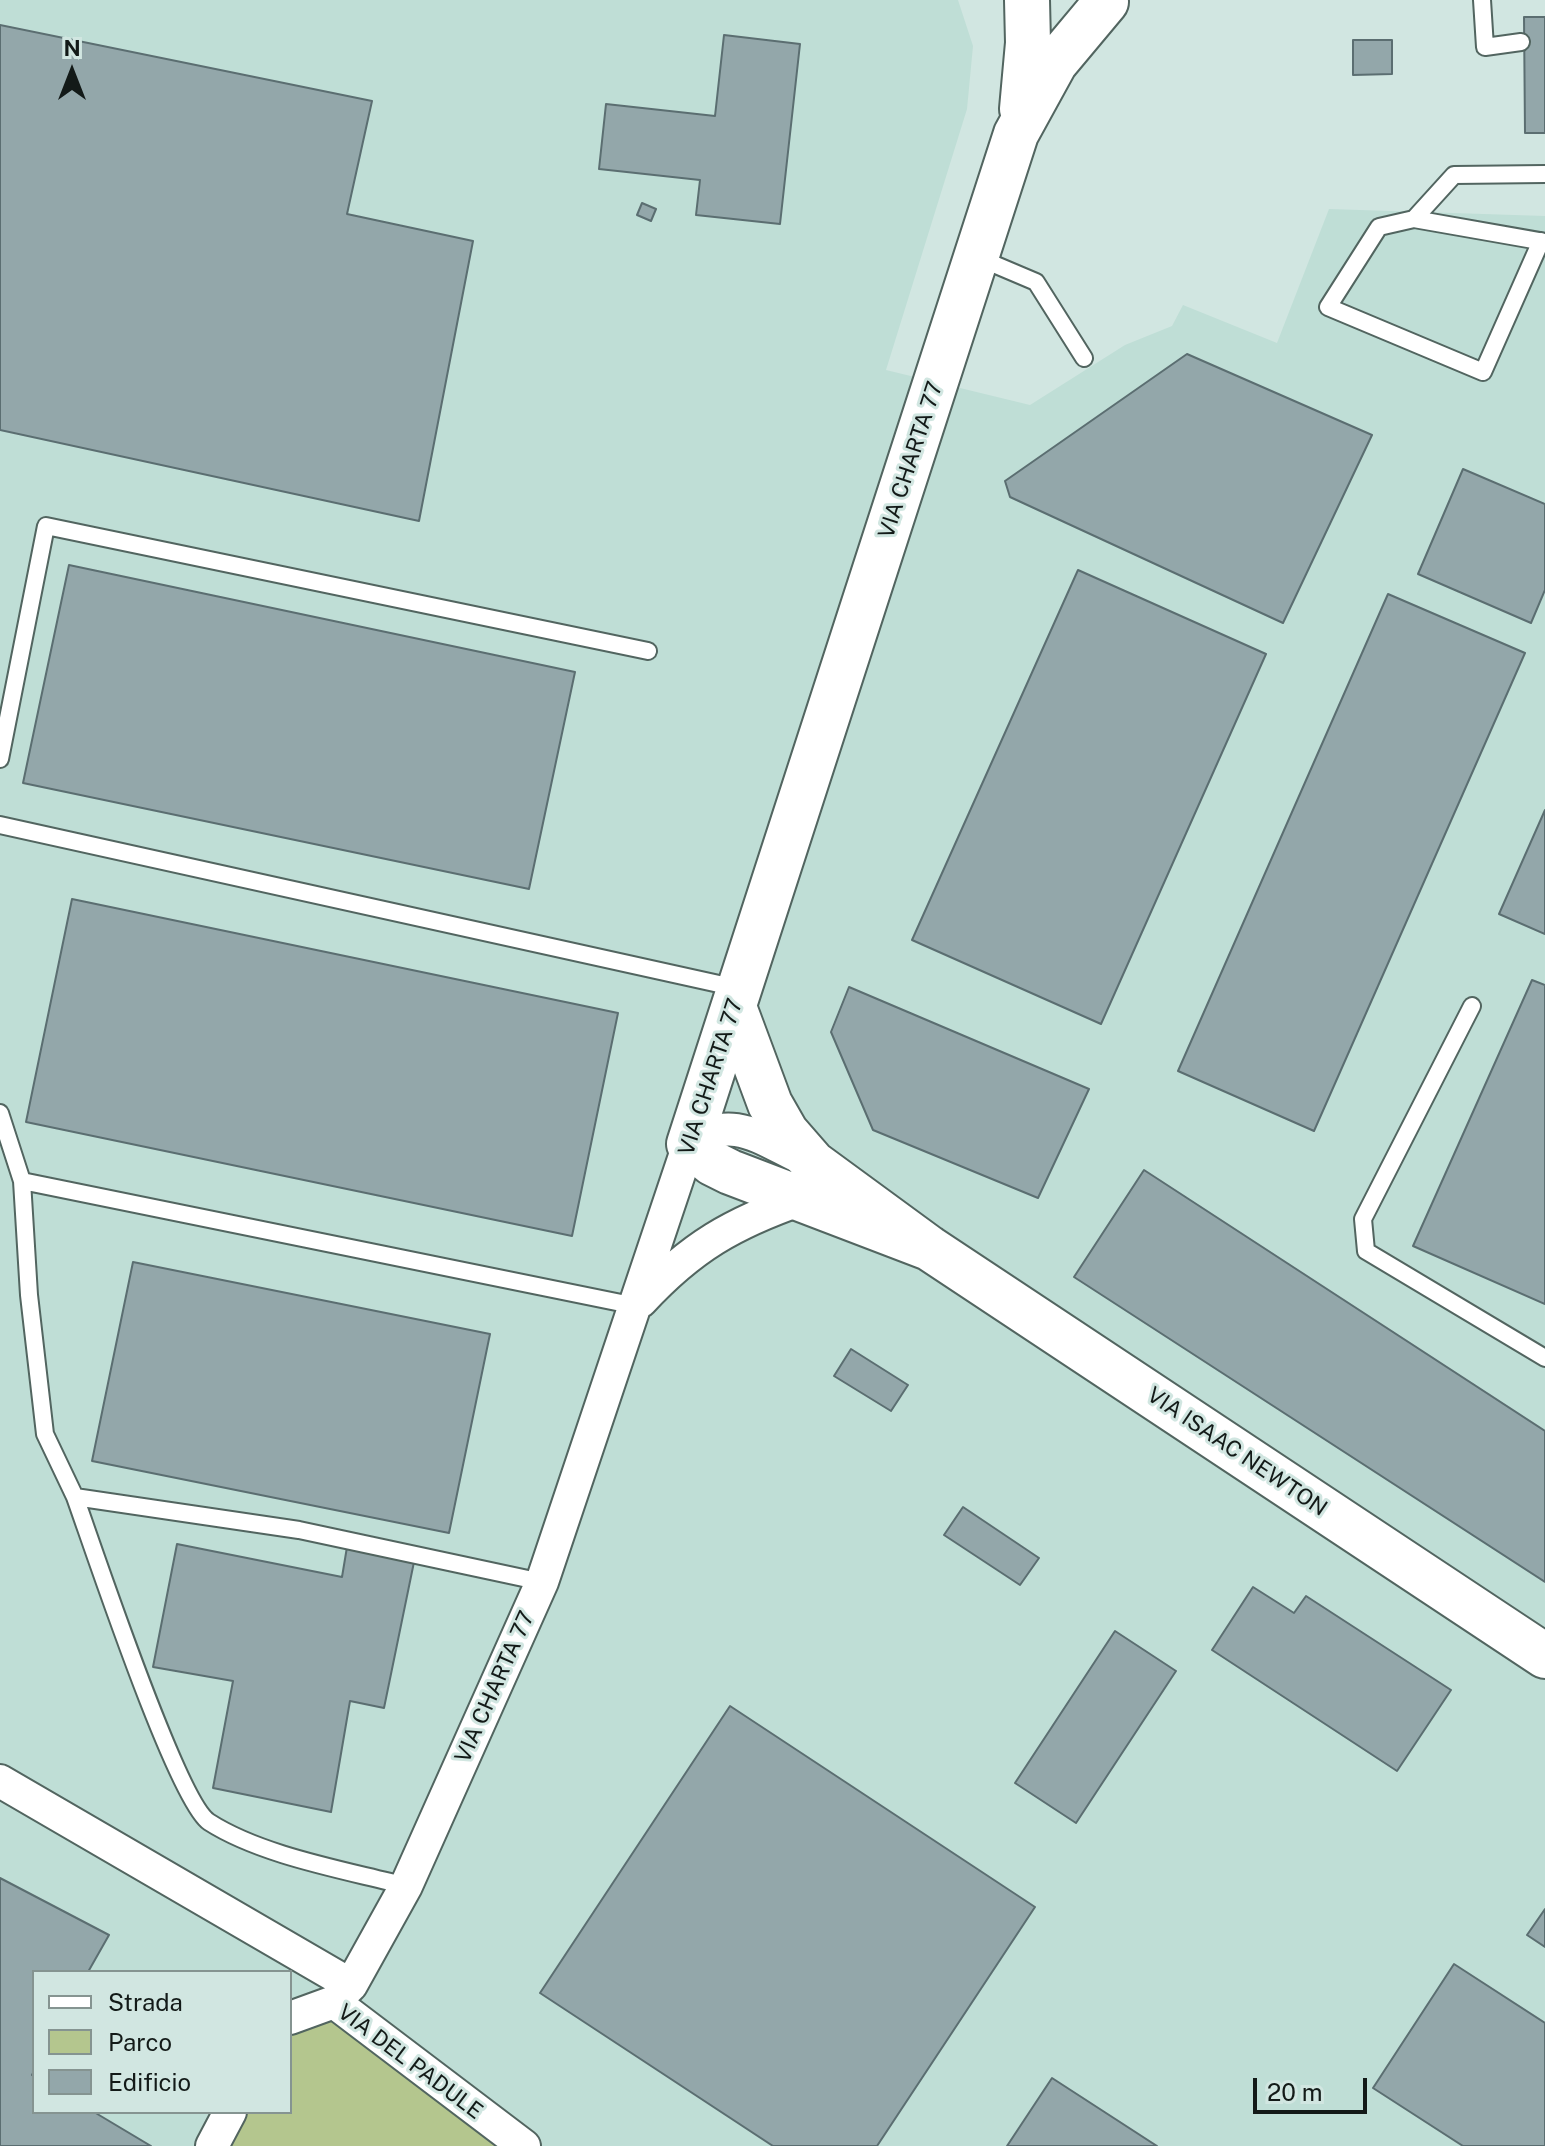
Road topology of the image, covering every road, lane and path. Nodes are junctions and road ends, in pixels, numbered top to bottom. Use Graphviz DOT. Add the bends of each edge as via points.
graph roads {
  1 [pos="1027,0"];
  2 [pos="1482,0"];
  3 [pos="1099,1"];
  4 [pos="1521,42"];
  5 [pos="1021,122"];
  6 [pos="1545,174"];
  7 [pos="1414,219"];
  8 [pos="1543,242"];
  9 [pos="975,257"];
  10 [pos="1084,358"];
  11 [pos="648,651"];
  12 [pos="0,759"];
  13 [pos="0,825"];
  14 [pos="737,998"];
  15 [pos="1472,1006"];
  16 [pos="0,1113"];
  17 [pos="689,1144"];
  18 [pos="22,1181"];
  19 [pos="807,1181"];
  20 [pos="636,1306"];
  21 [pos="1545,1358"];
  22 [pos="75,1497"];
  23 [pos="542,1582"];
  24 [pos="1545,1656"];
  25 [pos="0,1781"];
  26 [pos="406,1886"];
  27 [pos="342,1994"];
  28 [pos="292,2017"];
  29 [pos="229,2114"];
  30 [pos="212,2146"];
  31 [pos="524,2146"];
  1 -- 5 [label="street, VIA CHARTA 77"];
  2 -- 4 [label="lane" via="1485,47"];
  3 -- 5 [label="street, VIA CHARTA 77"];
  5 -- 9 [label="street, VIA CHARTA 77"];
  6 -- 7 [label="lane" via="1454,175"];
  7 -- 8 [label="lane"];
  7 -- 8 [label="lane" via="1379,227 1328,307 1483,372"];
  9 -- 10 [label="lane" via="1036,282"];
  9 -- 14 [label="street, VIA CHARTA 77"];
  11 -- 12 [label="lane" via="46,526"];
  13 -- 14 [label="lane"];
  14 -- 17 [label="street, VIA CHARTA 77"];
  14 -- 19 [label="street, VIA ISAAC NEWTON" via="770,1104"];
  15 -- 21 [label="lane" via="1363,1219 1366,1251"];
  16 -- 18 [label="lane"];
  17 -- 19 [label="street, VIA ISAAC NEWTON" via="712,1163"];
  17 -- 20 [label="street, VIA CHARTA 77"];
  18 -- 20 [label="lane"];
  18 -- 22 [label="lane" via="45,1434"];
  19 -- 20 [label="street" via="716,1236"];
  19 -- 24 [label="street, VIA ISAAC NEWTON" via="929,1248"];
  20 -- 23 [label="street, VIA CHARTA 77"];
  22 -- 23 [label="lane" via="299,1530"];
  22 -- 26 [label="lane" via="175,1764 206,1821 264,1848"];
  23 -- 26 [label="street, VIA CHARTA 77"];
  25 -- 27 [label="street"];
  26 -- 27 [label="street, VIA CHARTA 77"];
  27 -- 28 [label="street, VIA DEL PADULE"];
  27 -- 31 [label="street, VIA DEL PADULE"];
  29 -- 30 [label="street"];
}
